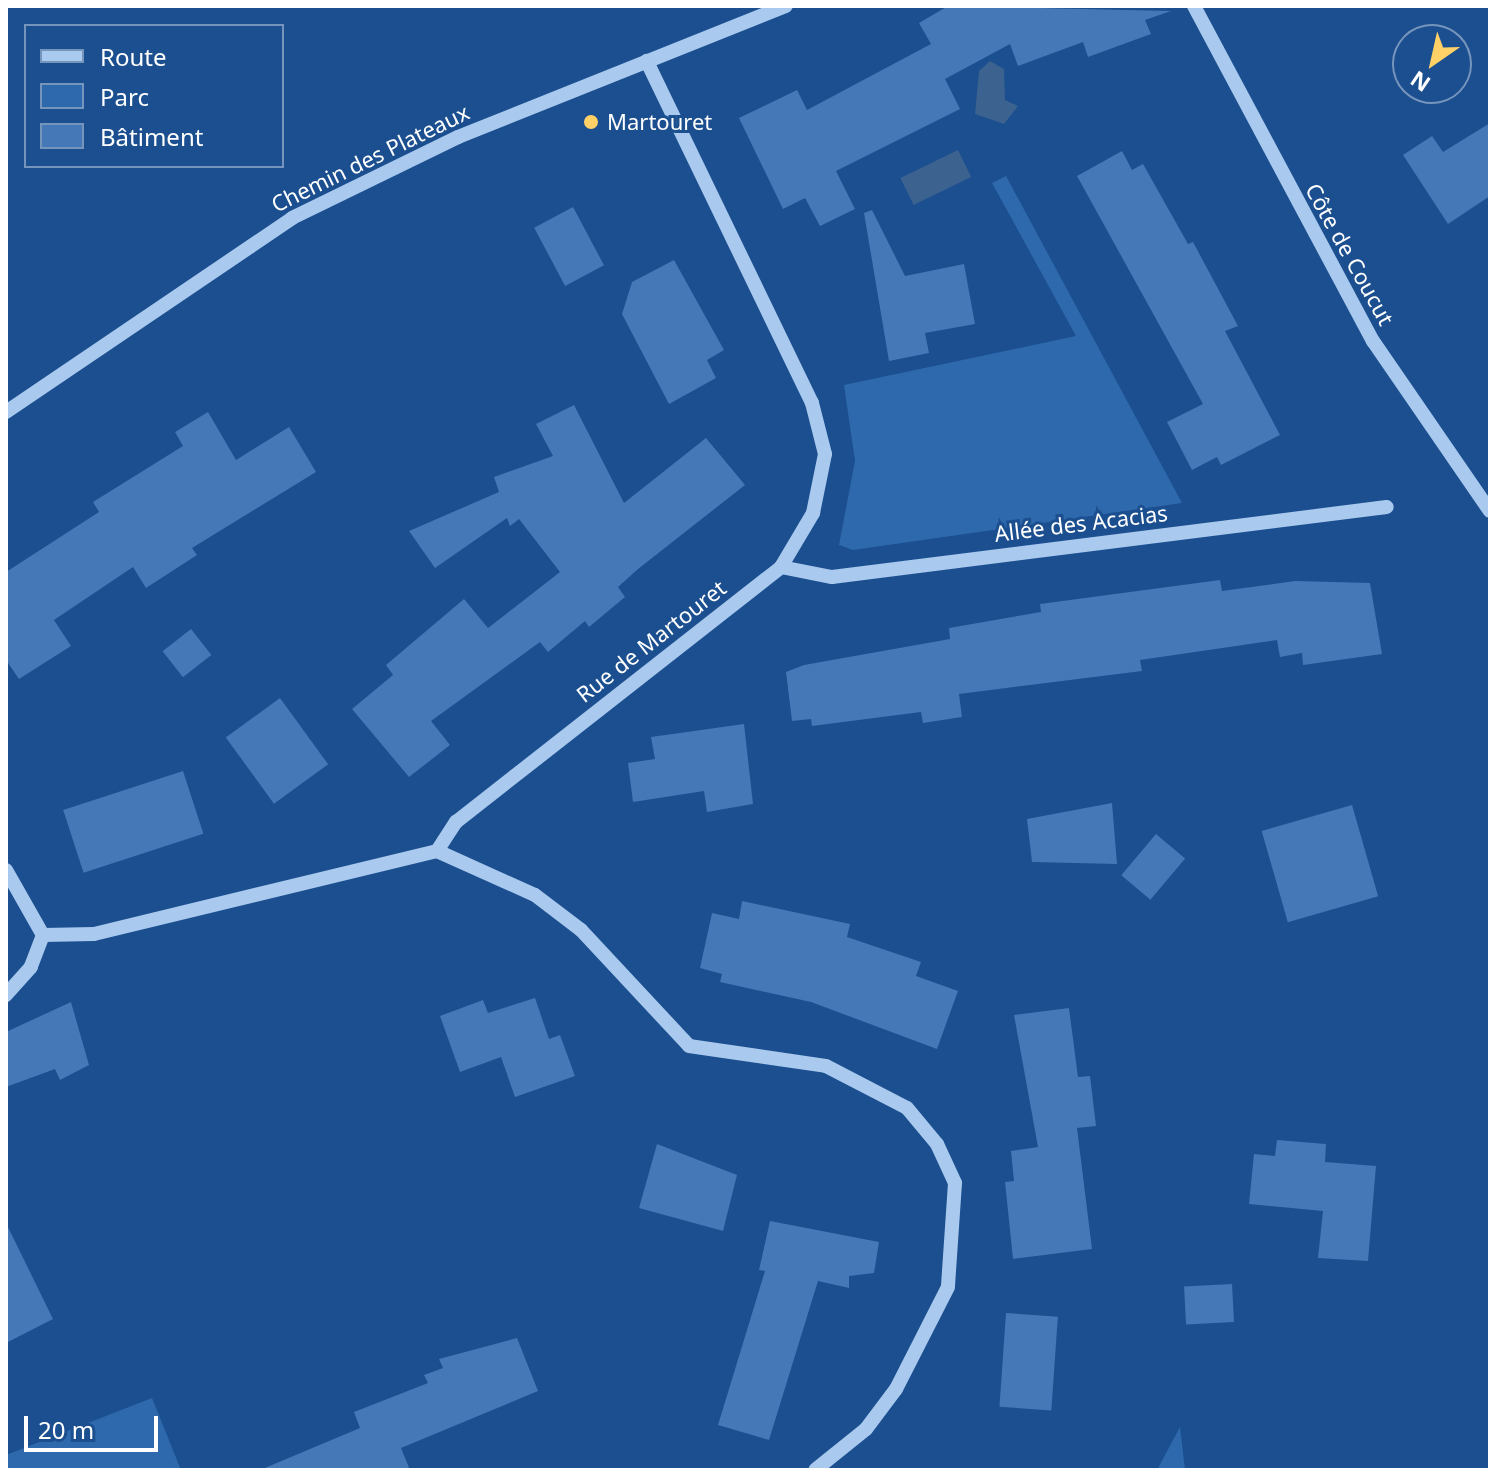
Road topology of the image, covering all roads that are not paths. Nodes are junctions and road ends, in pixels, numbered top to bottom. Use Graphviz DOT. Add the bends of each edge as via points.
graph roads {
  1 [pos="786,6"];
  2 [pos="1194,6"];
  3 [pos="647,61"];
  4 [pos="6,412"];
  5 [pos="1387,507"];
  6 [pos="1490,511"];
  7 [pos="781,567"];
  8 [pos="437,851"];
  9 [pos="6,870"];
  10 [pos="43,935"];
  11 [pos="6,995"];
  12 [pos="815,1470"];
  1 -- 3 [label="street, Chemin des Plateaux"];
  2 -- 6 [label="street, Côte de Coucut" via="1373,341"];
  3 -- 4 [label="street, Chemin des Plateaux" via="458,137 292,218"];
  3 -- 7 [label="street, Rue de Martouret" via="812,403 825,454 813,513"];
  5 -- 7 [label="street, Allée des Acacias" via="832,577"];
  7 -- 8 [label="street, Rue de Martouret" via="456,822"];
  8 -- 10 [label="street" via="94,934"];
  8 -- 12 [label="street" via="535,895 569,921 689,1046 826,1066 907,1108 937,1144 955,1183 948,1287 896,1389 866,1429"];
  9 -- 10 [label="street"];
  10 -- 11 [label="street" via="31,967"];
}
